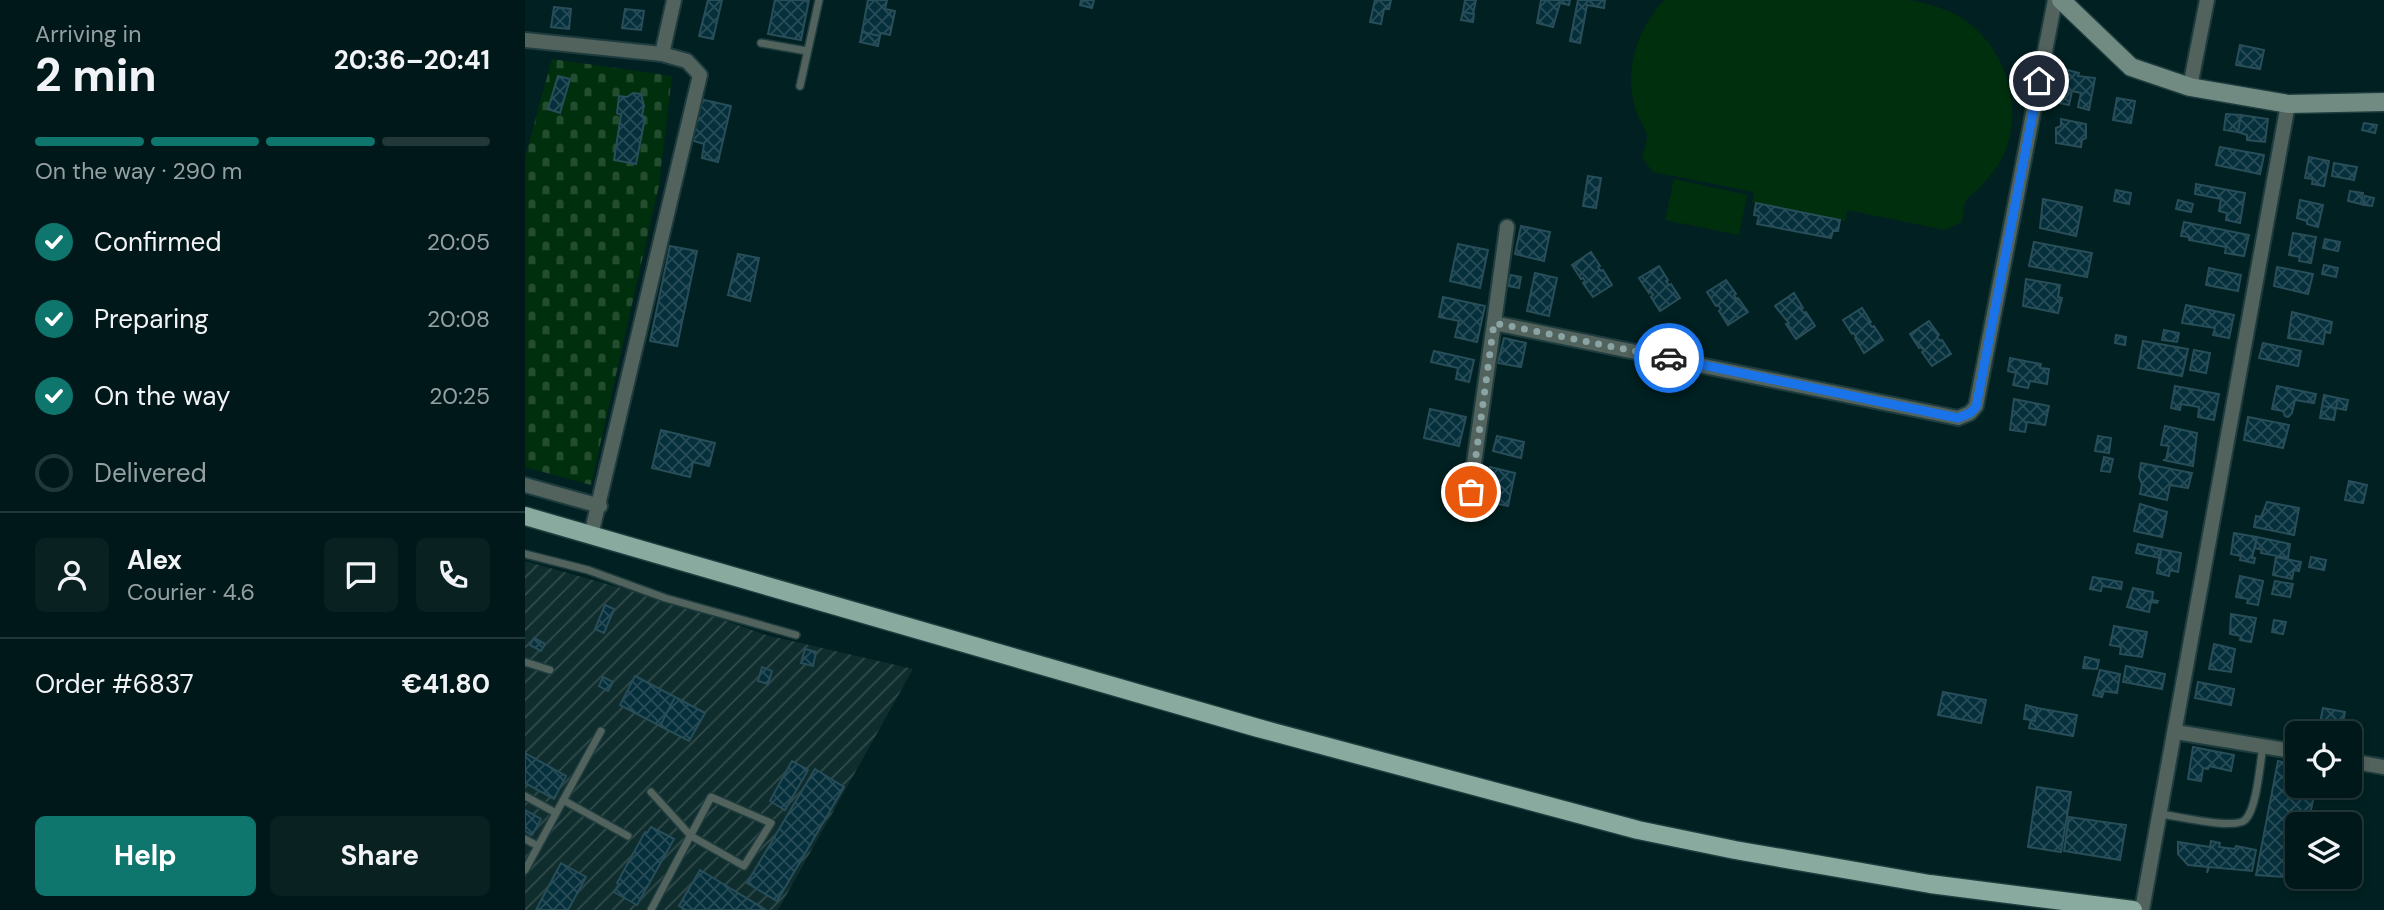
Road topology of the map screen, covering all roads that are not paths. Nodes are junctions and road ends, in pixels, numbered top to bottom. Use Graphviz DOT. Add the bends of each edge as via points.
graph roads {
  1 [pos="674,0"];
  2 [pos="819,0"];
  3 [pos="2055,0"];
  4 [pos="2061,0"];
  5 [pos="2207,0"];
  6 [pos="525,40"];
  7 [pos="761,43"];
  8 [pos="807,51"];
  9 [pos="663,54"];
  10 [pos="800,86"];
  11 [pos="2190,87"];
  12 [pos="2384,102"];
  13 [pos="2288,104"];
  14 [pos="1507,227"];
  15 [pos="1494,323"];
  16 [pos="525,485"];
  17 [pos="1471,492"];
  18 [pos="600,506"];
  19 [pos="525,516"];
  20 [pos="591,535"];
  21 [pos="525,554"];
  22 [pos="796,635"];
  23 [pos="525,662"];
  24 [pos="550,670"];
  25 [pos="601,731"];
  26 [pos="2176,732"];
  27 [pos="2263,746"];
  28 [pos="2285,750"];
  29 [pos="2362,763"];
  30 [pos="2384,767"];
  31 [pos="651,792"];
  32 [pos="525,796"];
  33 [pos="563,800"];
  34 [pos="556,813"];
  35 [pos="2160,814"];
  36 [pos="628,836"];
  37 [pos="691,836"];
  38 [pos="525,839"];
  39 [pos="538,846"];
  40 [pos="525,870"];
  41 [pos="651,910"];
  42 [pos="2133,910"];
  43 [pos="2142,910"];
  1 -- 9 [label="street"];
  2 -- 8 [label="lane"];
  3 -- 15 [label="street" via="1976,407 1970,413 1958,418"];
  4 -- 11 [label="street" via="2131,67"];
  5 -- 11 [label="street"];
  6 -- 9 [label="street"];
  7 -- 8 [label="lane"];
  8 -- 10 [label="lane"];
  9 -- 18 [label="street" via="687,61 700,75"];
  11 -- 13 [label="street"];
  12 -- 13 [label="street"];
  13 -- 26 [label="street"];
  14 -- 15 [label="street"];
  15 -- 17 [label="street"];
  16 -- 18 [label="street"];
  18 -- 20 [label="street"];
  19 -- 20 [label="main road"];
  20 -- 42 [label="main road" via="1258,729 1638,830 1930,884"];
  21 -- 22 [label="lane"];
  23 -- 24 [label="lane"];
  25 -- 33 [label="lane"];
  26 -- 27 [label="street"];
  26 -- 35 [label="street"];
  27 -- 28 [label="street"];
  27 -- 35 [label="lane" via="2252,810 2244,821 2232,825"];
  29 -- 30 [label="street"];
  31 -- 37 [label="lane"];
  32 -- 34 [label="lane"];
  33 -- 34 [label="lane"];
  33 -- 36 [label="lane"];
  34 -- 39 [label="lane"];
  35 -- 43 [label="street"];
  37 -- 37 [label="lane" via="711,797 771,823 744,866"];
  37 -- 41 [label="lane"];
  38 -- 39 [label="lane"];
  39 -- 40 [label="lane"];
}
